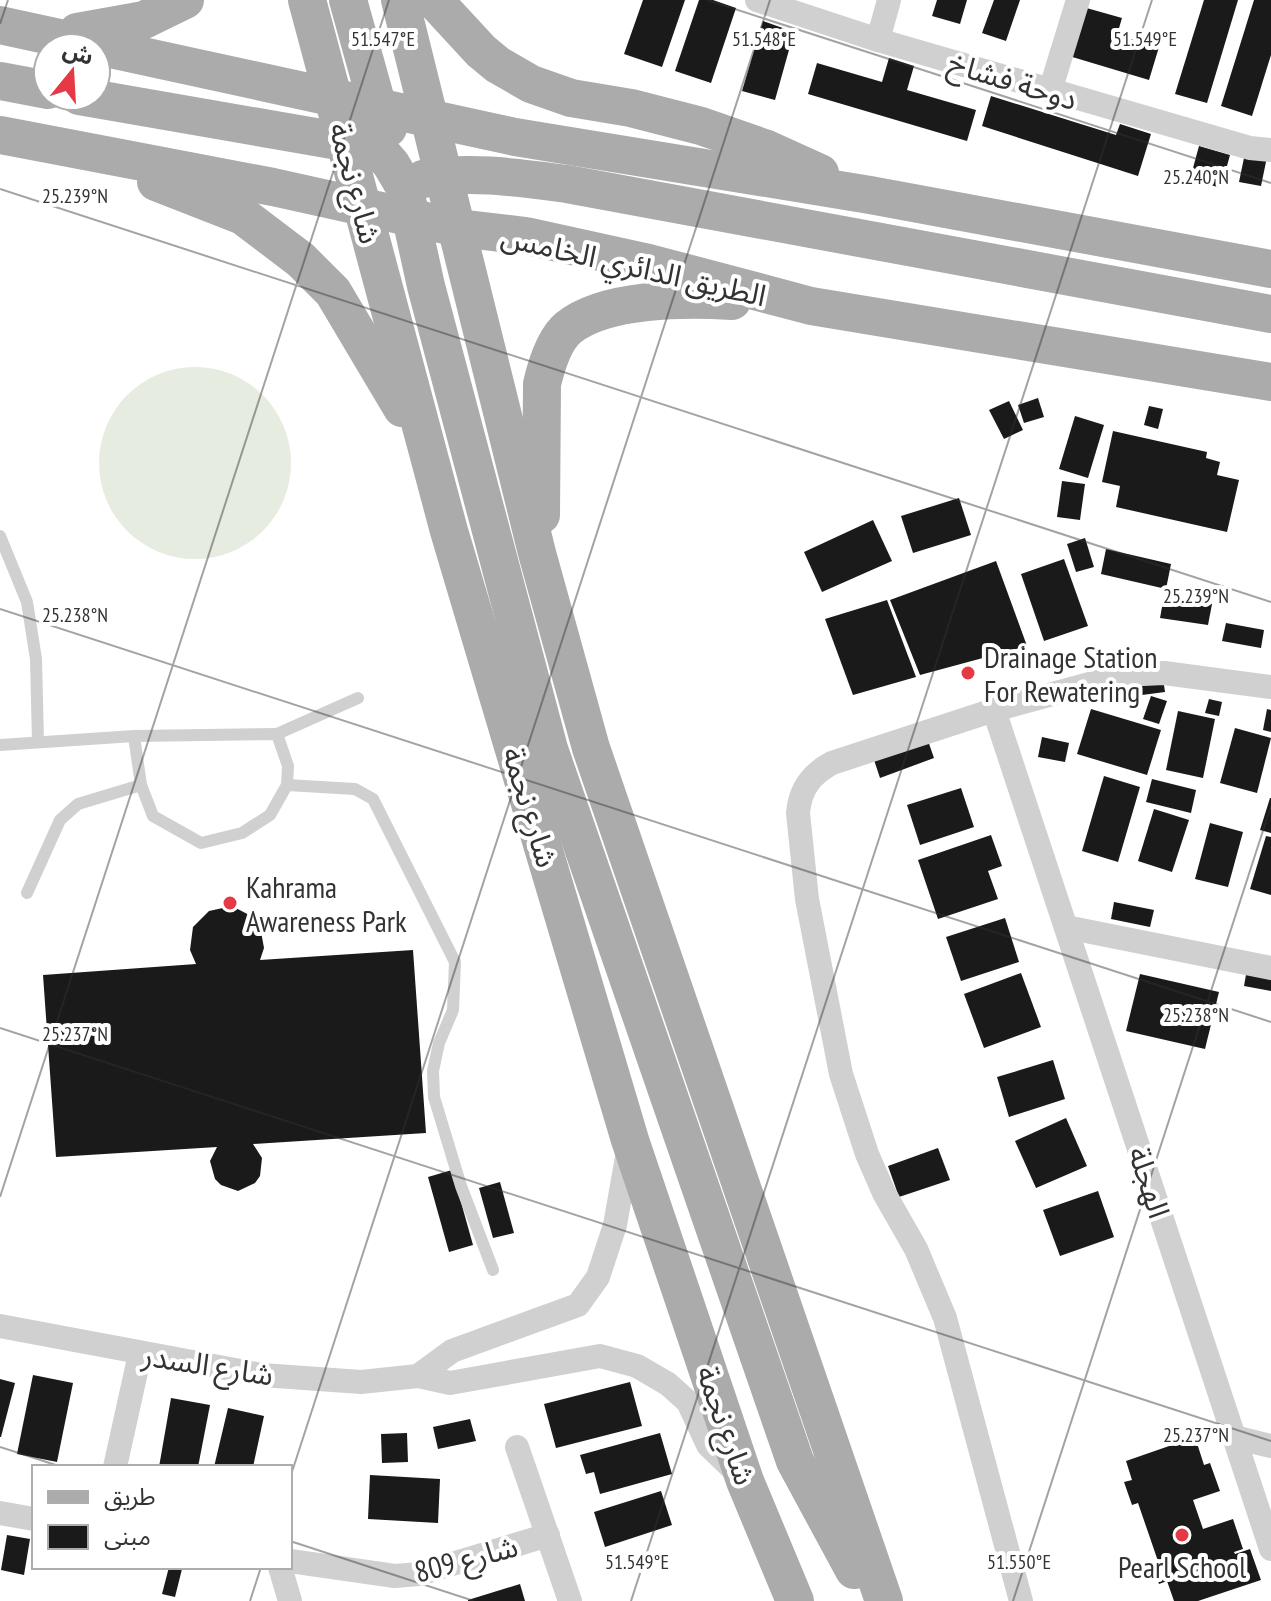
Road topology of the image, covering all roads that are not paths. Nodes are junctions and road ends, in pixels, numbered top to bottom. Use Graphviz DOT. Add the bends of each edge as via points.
graph roads {
  1 [pos="185,0"];
  2 [pos="307,0"];
  3 [pos="348,0"];
  4 [pos="400,0"];
  5 [pos="434,0"];
  6 [pos="757,0"];
  7 [pos="889,0"];
  8 [pos="1078,0"];
  9 [pos="0,25"];
  10 [pos="36,32"];
  11 [pos="79,32"];
  12 [pos="878,40"];
  13 [pos="112,48"];
  14 [pos="0,81"];
  15 [pos="32,87"];
  16 [pos="1050,91"];
  17 [pos="332,97"];
  18 [pos="112,101"];
  19 [pos="378,108"];
  20 [pos="430,120"];
  21 [pos="0,135"];
  22 [pos="372,144"];
  23 [pos="68,147"];
  24 [pos="1271,150"];
  25 [pos="420,190"];
  26 [pos="870,195"];
  27 [pos="364,208"];
  28 [pos="458,228"];
  29 [pos="1271,269"];
  30 [pos="811,306"];
  31 [pos="1271,314"];
  32 [pos="1271,382"];
  33 [pos="429,452"];
  34 [pos="0,536"];
  35 [pos="537,553"];
  36 [pos="1271,687"];
  37 [pos="358,698"];
  38 [pos="994,710"];
  39 [pos="277,734"];
  40 [pos="134,736"];
  41 [pos="38,742"];
  42 [pos="0,745"];
  43 [pos="141,785"];
  44 [pos="287,785"];
  45 [pos="27,893"];
  46 [pos="1066,927"];
  47 [pos="1271,968"];
  48 [pos="630,1140"];
  49 [pos="493,1270"];
  50 [pos="0,1326"];
  51 [pos="140,1354"];
  52 [pos="418,1376"];
  53 [pos="1234,1437"];
  54 [pos="1271,1446"];
  55 [pos="517,1447"];
  56 [pos="115,1465"];
  57 [pos="745,1481"];
  58 [pos="0,1513"];
  59 [pos="32,1519"];
  60 [pos="548,1535"];
  61 [pos="1271,1549"];
  62 [pos="292,1561"];
  63 [pos="281,1569"];
  64 [pos="290,1601"];
  65 [pos="570,1601"];
  66 [pos="795,1601"];
  67 [pos="871,1601"];
  68 [pos="884,1601"];
  69 [pos="1021,1601"];
  1 -- 11 [label="main road" via="144,20"];
  2 -- 17 [label="main road, شارع نجمة"];
  3 -- 19 [label="main road"];
  4 -- 20 [label="main road"];
  5 -- 26 [label="main road" via="481,51 531,84 735,137"];
  6 -- 12 [label="street, دوحة فشاخ"];
  7 -- 12 [label="street"];
  8 -- 16 [label="street"];
  9 -- 10 [label="main road"];
  12 -- 16 [label="street, دوحة فشاخ"];
  13 -- 17 [label="main road"];
  14 -- 15 [label="main road"];
  16 -- 24 [label="street, دوحة فشاخ"];
  17 -- 19 [label="main road"];
  17 -- 22 [label="main road, شارع نجمة"];
  18 -- 22 [label="main road"];
  19 -- 20 [label="main road"];
  19 -- 22 [label="main road"];
  20 -- 22 [label="main road"];
  20 -- 25 [label="main road"];
  20 -- 26 [label="main road"];
  21 -- 23 [label="main road"];
  22 -- 25 [label="main road"];
  22 -- 27 [label="main road, شارع نجمة"];
  23 -- 27 [label="main road"];
  23 -- 33 [label="main road" via="243,216 301,260 333,292"];
  25 -- 27 [label="main road"];
  25 -- 28 [label="main road"];
  25 -- 31 [label="main road" via="525,179 567,184"];
  25 -- 67 [label="main road" via="426,286 549,749 795,1461"];
  26 -- 29 [label="main road"];
  27 -- 33 [label="main road, شارع نجمة"];
  28 -- 30 [label="main road, الطريق الدائري الخامس" via="526,236 649,263"];
  28 -- 35 [label="main road"];
  30 -- 32 [label="main road, الطريق الدائري الخامس"];
  30 -- 35 [label="main road" via="673,299 593,315 567,329 547,363 542,384"];
  33 -- 48 [label="main road, شارع نجمة"];
  34 -- 41 [label="lane" via="27,602 36,659"];
  35 -- 68 [label="main road" via="591,748"];
  36 -- 38 [label="street" via="1142,672"];
  37 -- 39 [label="lane"];
  38 -- 46 [label="street, الهجلة"];
  38 -- 69 [label="street" via="832,763 811,777 799,800 818,966 841,1074 884,1193 916,1249 945,1318"];
  39 -- 40 [label="lane"];
  39 -- 44 [label="lane" via="288,766"];
  40 -- 41 [label="lane"];
  40 -- 43 [label="lane"];
  41 -- 42 [label="lane"];
  43 -- 44 [label="lane" via="153,816 201,843 242,833 270,815"];
  43 -- 45 [label="lane" via="78,804 60,820"];
  44 -- 49 [label="lane" via="355,789 373,799 455,962 453,1010 439,1043 434,1097"];
  46 -- 47 [label="street"];
  46 -- 53 [label="street, الهجلة"];
  48 -- 52 [label="street" via="615,1225 598,1277 578,1305 452,1351"];
  48 -- 57 [label="main road, شارع نجمة"];
  50 -- 51 [label="street, شارع السدر"];
  51 -- 52 [label="street, شارع السدر" via="262,1375 361,1382"];
  51 -- 56 [label="street"];
  52 -- 57 [label="street, شارع السدر" via="450,1383 600,1356 637,1366 688,1402 708,1445"];
  53 -- 54 [label="street"];
  53 -- 61 [label="street, الهجلة"];
  55 -- 60 [label="street"];
  57 -- 66 [label="main road, شارع نجمة"];
  58 -- 59 [label="street"];
  60 -- 62 [label="street, شارع 809" via="419,1574 395,1576"];
  60 -- 65 [label="street"];
  63 -- 64 [label="street"];
}
